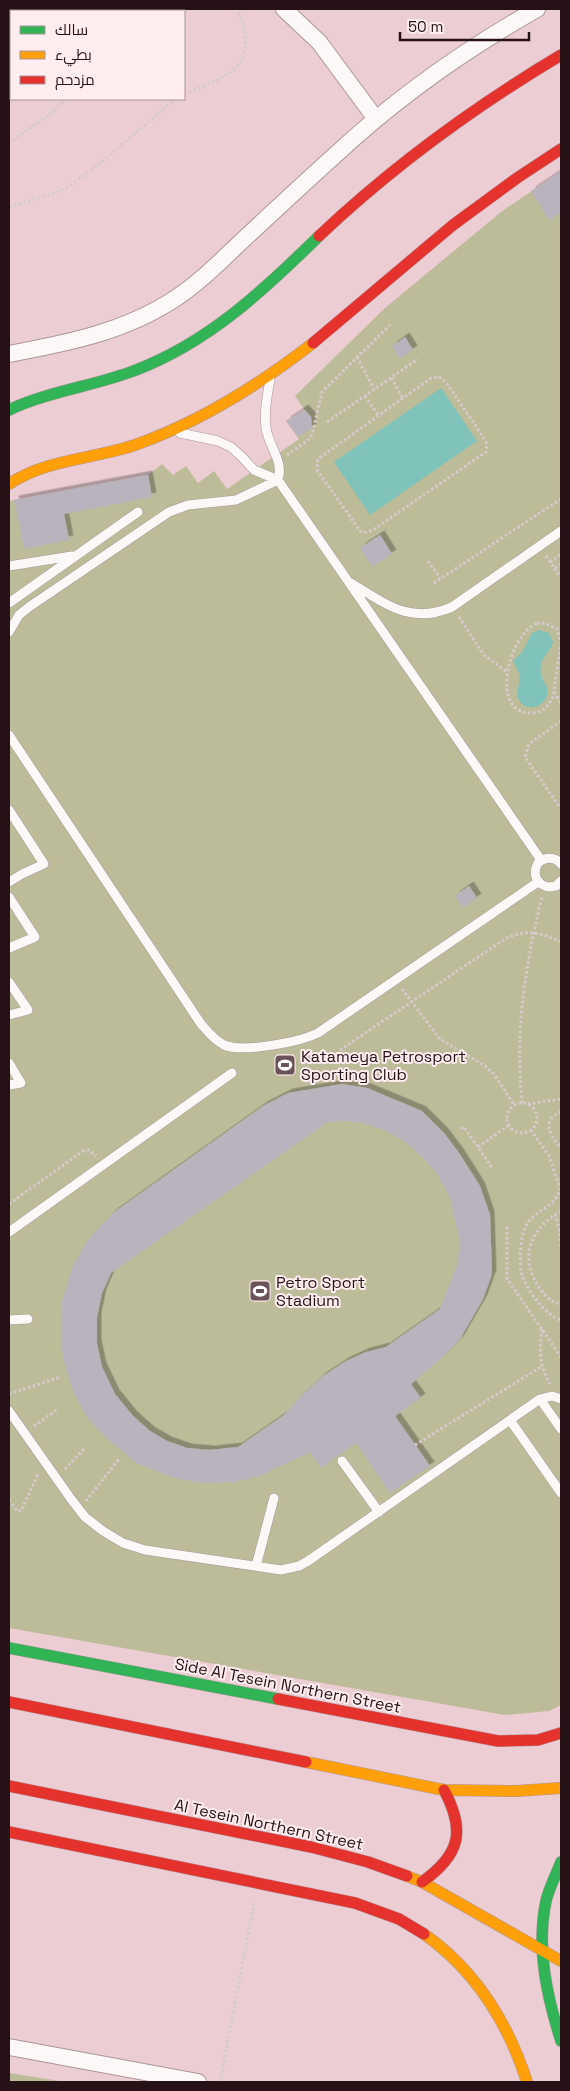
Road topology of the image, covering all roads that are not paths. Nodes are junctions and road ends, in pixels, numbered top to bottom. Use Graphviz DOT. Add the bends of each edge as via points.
graph roads {
  1 [pos="284,9"];
  2 [pos="537,9"];
  3 [pos="561,56"];
  4 [pos="376,119"];
  5 [pos="561,149"];
  6 [pos="9,354"];
  7 [pos="270,375"];
  8 [pos="9,410"];
  9 [pos="171,431"];
  10 [pos="278,480"];
  11 [pos="9,484"];
  12 [pos="138,512"];
  13 [pos="561,531"];
  14 [pos="74,556"];
  15 [pos="9,566"];
  16 [pos="348,582"];
  17 [pos="9,603"];
  18 [pos="9,632"];
  19 [pos="9,734"];
  20 [pos="9,813"];
  21 [pos="541,860"];
  22 [pos="561,864"];
  23 [pos="9,882"];
  24 [pos="538,882"];
  25 [pos="560,887"];
  26 [pos="9,897"];
  27 [pos="9,948"];
  28 [pos="9,982"];
  29 [pos="9,1015"];
  30 [pos="9,1063"];
  31 [pos="232,1073"];
  32 [pos="9,1086"];
  33 [pos="9,1232"];
  34 [pos="28,1319"];
  35 [pos="9,1320"];
  36 [pos="560,1398"];
  37 [pos="540,1399"];
  38 [pos="9,1411"];
  39 [pos="510,1420"];
  40 [pos="561,1429"];
  41 [pos="342,1461"];
  42 [pos="561,1493"];
  43 [pos="274,1498"];
  44 [pos="379,1512"];
  45 [pos="256,1566"];
  46 [pos="9,1648"];
  47 [pos="9,1702"];
  48 [pos="561,1733"];
  49 [pos="9,1786"];
  50 [pos="561,1788"];
  51 [pos="444,1790"];
  52 [pos="9,1832"];
  53 [pos="561,1862"];
  54 [pos="422,1882"];
  55 [pos="542,1951"];
  56 [pos="561,1961"];
  57 [pos="561,2041"];
  58 [pos="9,2047"];
  59 [pos="198,2082"];
  60 [pos="527,2082"];
  1 -- 4 [label="street" via="319,42"];
  2 -- 4 [label="street" via="426,80"];
  3 -- 8 [label="street" via="480,106 415,153 360,199 238,312 204,336 167,357 128,373 45,396"];
  4 -- 6 [label="street" via="175,298 115,329 80,340"];
  5 -- 7 [label="street" via="442,234 350,314"];
  7 -- 9 [label="street"];
  7 -- 10 [label="lane" via="266,429 281,472"];
  9 -- 10 [label="lane" via="218,441 237,452 254,470"];
  9 -- 11 [label="street" via="103,455 37,470"];
  10 -- 16 [label="lane"];
  10 -- 18 [label="lane" via="236,500 188,505 169,512 29,607 12,624"];
  12 -- 14 [label="lane"];
  13 -- 16 [label="lane" via="452,607 438,613 408,613"];
  14 -- 15 [label="lane"];
  14 -- 17 [label="lane"];
  16 -- 21 [label="lane"];
  19 -- 24 [label="lane" via="201,1024 217,1040 239,1049 303,1039 318,1033"];
  20 -- 23 [label="lane" via="44,864"];
  21 -- 22 [label="lane" via="553,858"];
  21 -- 24 [label="lane" via="534,873"];
  24 -- 25 [label="lane" via="544,886"];
  26 -- 27 [label="lane" via="36,937"];
  28 -- 29 [label="lane" via="28,1010"];
  30 -- 32 [label="lane" via="21,1083"];
  31 -- 33 [label="lane"];
  34 -- 35 [label="lane"];
  36 -- 37 [label="lane"];
  37 -- 39 [label="lane"];
  37 -- 40 [label="lane"];
  38 -- 45 [label="lane" via="79,1509 103,1531 123,1543 145,1550"];
  39 -- 42 [label="lane"];
  39 -- 44 [label="lane"];
  41 -- 44 [label="lane"];
  43 -- 45 [label="lane"];
  44 -- 45 [label="lane" via="299,1566 281,1570"];
  46 -- 48 [label="street, Side Al Tesein Northern Street" via="498,1741 538,1740"];
  47 -- 51 [label="street"];
  49 -- 54 [label="street, Al Tesein Northern Street" via="311,1847 368,1862"];
  50 -- 51 [label="street"];
  51 -- 54 [label="street" via="454,1806 457,1842 450,1859 438,1873"];
  52 -- 60 [label="street" via="258,1882 384,1912 435,1942 485,1995 507,2031"];
  53 -- 55 [label="street" via="545,1904"];
  54 -- 55 [label="street, Al Tesein Northern Street"];
  55 -- 56 [label="street, Al Tesein Northern Street"];
  55 -- 57 [label="street" via="547,1988"];
  58 -- 59 [label="street"];
}
